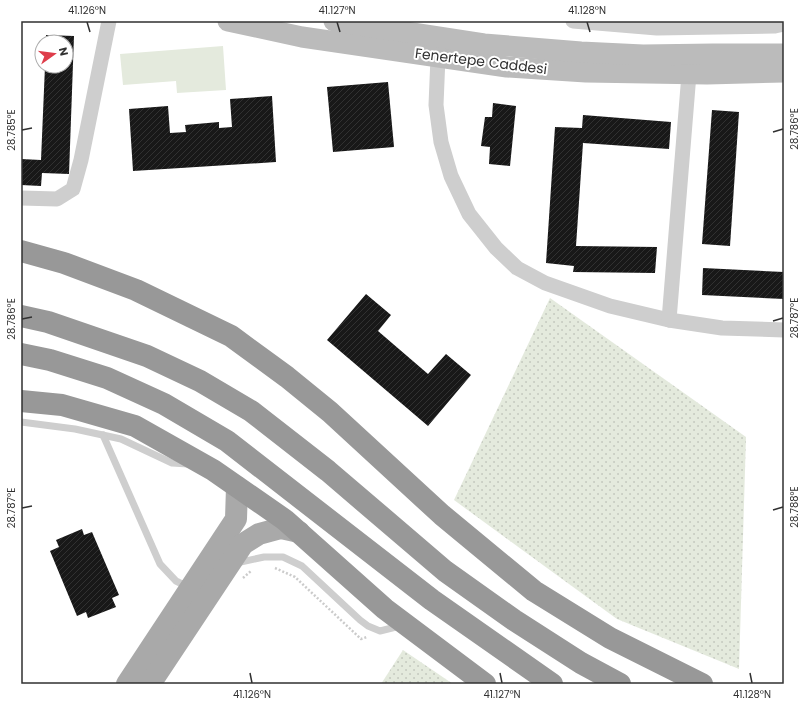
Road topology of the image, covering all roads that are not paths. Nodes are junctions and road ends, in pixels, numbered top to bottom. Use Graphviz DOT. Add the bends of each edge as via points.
graph roads {
  1 [pos="109,21"];
  2 [pos="228,21"];
  3 [pos="334,21"];
  4 [pos="574,21"];
  5 [pos="754,24"];
  6 [pos="784,24"];
  7 [pos="419,28"];
  8 [pos="304,29"];
  9 [pos="784,54"];
  10 [pos="438,57"];
  11 [pos="784,72"];
  12 [pos="689,74"];
  13 [pos="21,198"];
  14 [pos="21,251"];
  15 [pos="21,316"];
  16 [pos="669,320"];
  17 [pos="784,330"];
  18 [pos="21,354"];
  19 [pos="21,401"];
  20 [pos="21,422"];
  21 [pos="103,435"];
  22 [pos="204,465"];
  23 [pos="237,487"];
  24 [pos="298,532"];
  25 [pos="235,572"];
  26 [pos="190,588"];
  27 [pos="405,624"];
  28 [pos="127,684"];
  29 [pos="150,684"];
  30 [pos="485,684"];
  31 [pos="552,684"];
  32 [pos="620,684"];
  33 [pos="702,684"];
  1 -- 13 [label="street" via="73,189 57,200"];
  2 -- 8 [label="street, Fenertepe Caddesi"];
  3 -- 7 [label="street, Fenertepe Caddesi"];
  4 -- 5 [label="street" via="657,28"];
  5 -- 6 [label="street"];
  7 -- 9 [label="street, Fenertepe Caddesi" via="484,44 581,52 643,55"];
  8 -- 10 [label="street, Fenertepe Caddesi"];
  10 -- 12 [label="street, Fenertepe Caddesi" via="507,67"];
  10 -- 16 [label="street" via="436,105 441,142 451,176 469,214 496,248 517,268 545,283 610,306"];
  11 -- 12 [label="street, Fenertepe Caddesi"];
  12 -- 16 [label="street"];
  14 -- 33 [label="highway" via="64,263 136,290 231,336 330,412 442,515 534,591 610,638"];
  15 -- 32 [label="highway" via="48,322 147,356 200,381 251,411 328,471 445,571 514,620 581,663"];
  16 -- 17 [label="street" via="722,328"];
  18 -- 31 [label="highway" via="50,360 107,378 164,404 227,441 432,600"];
  19 -- 22 [label="highway" via="62,405 135,426"];
  20 -- 21 [label="lane"];
  21 -- 22 [label="lane" via="121,439 172,463"];
  21 -- 26 [label="lane" via="160,564 176,581"];
  22 -- 23 [label="highway"];
  23 -- 24 [label="highway"];
  23 -- 26 [label="main road" via="236,519"];
  24 -- 25 [label="main road" via="282,528 259,534 243,544"];
  24 -- 27 [label="highway"];
  25 -- 27 [label="lane" via="264,556 283,557 302,566 368,626 380,631"];
  25 -- 29 [label="main road"];
  26 -- 28 [label="main road"];
  27 -- 30 [label="highway"];
}
